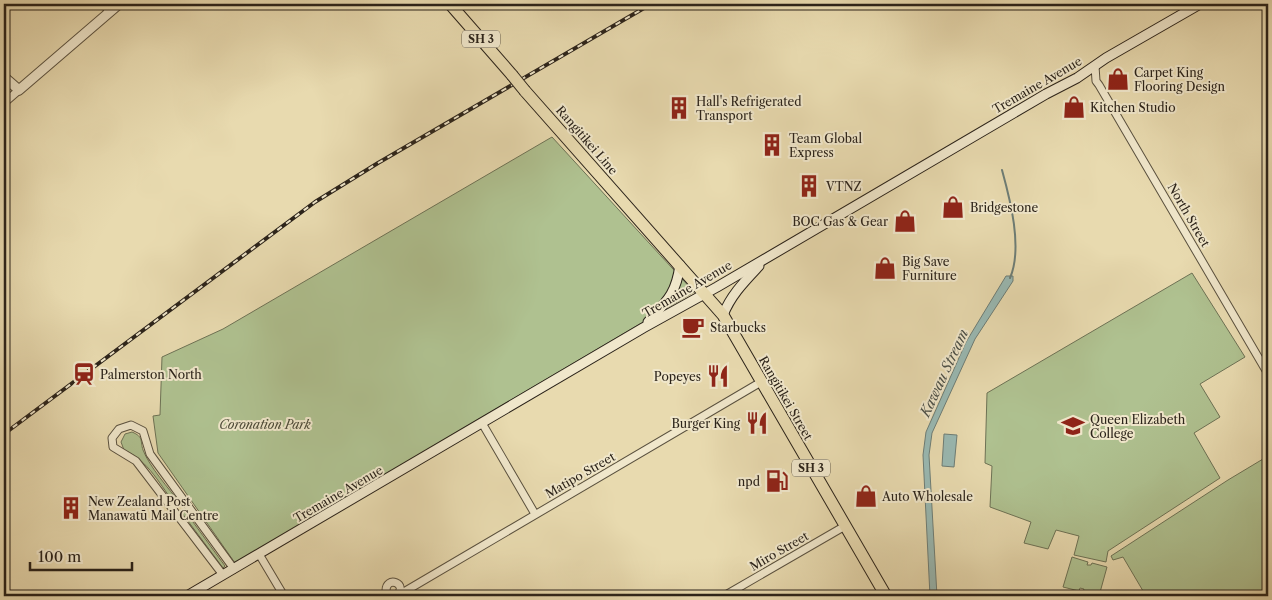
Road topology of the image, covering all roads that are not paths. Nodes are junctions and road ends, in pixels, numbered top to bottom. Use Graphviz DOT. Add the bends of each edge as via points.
graph roads {
  1 [pos="103,4"];
  2 [pos="119,4"];
  3 [pos="450,4"];
  4 [pos="1200,4"];
  5 [pos="110,12"];
  6 [pos="1095,66"];
  7 [pos="4,77"];
  8 [pos="19,90"];
  9 [pos="4,103"];
  10 [pos="768,257"];
  11 [pos="680,265"];
  12 [pos="705,294"];
  13 [pos="723,315"];
  14 [pos="643,328"];
  15 [pos="1268,374"];
  16 [pos="760,382"];
  17 [pos="482,423"];
  18 [pos="535,514"];
  19 [pos="845,526"];
  20 [pos="259,554"];
  21 [pos="234,569"];
  22 [pos="222,575"];
  23 [pos="401,588"];
  24 [pos="411,589"];
  25 [pos="187,596"];
  26 [pos="284,596"];
  27 [pos="390,596"];
  28 [pos="396,596"];
  29 [pos="724,596"];
  30 [pos="886,596"];
  1 -- 5 [label="street"];
  2 -- 5 [label="main road"];
  3 -- 11 [label="highway, Rangitikei Line / SH 3, bridge"];
  4 -- 6 [label="main road, Tremaine Avenue"];
  5 -- 8 [label="main road"];
  6 -- 10 [label="main road, Tremaine Avenue"];
  6 -- 15 [label="street, North Street" via="1098,85"];
  7 -- 8 [label="main road"];
  8 -- 9 [label="street"];
  10 -- 12 [label="main road, Tremaine Avenue"];
  10 -- 13 [label="main road" via="735,291"];
  11 -- 12 [label="highway, Rangitikei Line / SH 3"];
  11 -- 14 [label="main road" via="673,292"];
  12 -- 13 [label="highway, Rangitikei Street / SH 3"];
  12 -- 14 [label="main road, Tremaine Avenue"];
  13 -- 16 [label="highway, Rangitikei Street / SH 3"];
  14 -- 17 [label="main road, Tremaine Avenue"];
  16 -- 18 [label="street, Matipo Street"];
  16 -- 19 [label="highway, Rangitikei Street / SH 3"];
  17 -- 18 [label="street"];
  17 -- 20 [label="main road, Tremaine Avenue"];
  18 -- 24 [label="street, Matipo Street"];
  19 -- 29 [label="street, Miro Street"];
  19 -- 30 [label="highway, Rangitikei Street / SH 3"];
  20 -- 21 [label="main road, Tremaine Avenue"];
  20 -- 26 [label="street"];
  21 -- 22 [label="main road, Tremaine Avenue"];
  21 -- 22 [label="street" via="150,454 143,431 132,425 119,429 112,438 112,447 136,461"];
  22 -- 25 [label="main road, Tremaine Avenue"];
  23 -- 24 [label="street"];
  23 -- 27 [label="street" via="396,582 389,583 386,590"];
  23 -- 28 [label="street, Matipo Street"];
  24 -- 28 [label="street, Matipo Street"];
}
